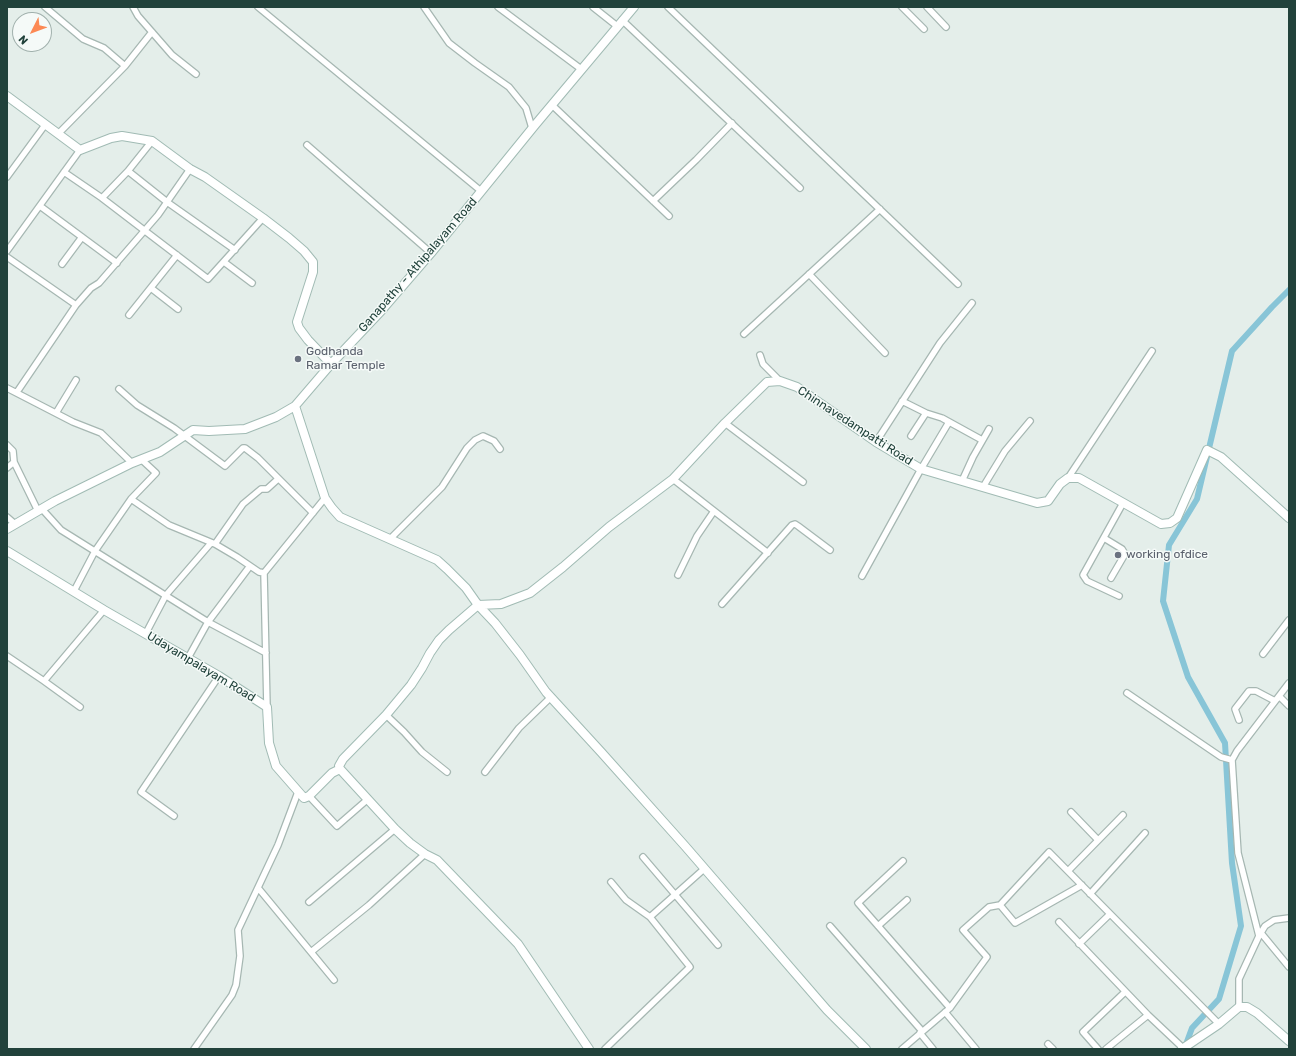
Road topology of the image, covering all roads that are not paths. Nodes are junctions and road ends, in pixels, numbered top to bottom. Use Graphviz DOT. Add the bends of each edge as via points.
graph roads {
  1 [pos="46,7"];
  2 [pos="133,7"];
  3 [pos="258,7"];
  4 [pos="424,7"];
  5 [pos="498,7"];
  6 [pos="594,7"];
  7 [pos="634,7"];
  8 [pos="668,7"];
  9 [pos="902,7"];
  10 [pos="927,7"];
  11 [pos="620,23"];
  12 [pos="946,27"];
  13 [pos="924,29"];
  14 [pos="152,32"];
  15 [pos="125,66"];
  16 [pos="581,69"];
  17 [pos="196,74"];
  18 [pos="8,100"];
  19 [pos="552,104"];
  20 [pos="732,123"];
  21 [pos="45,125"];
  22 [pos="532,128"];
  23 [pos="58,134"];
  24 [pos="152,141"];
  25 [pos="307,145"];
  26 [pos="80,150"];
  27 [pos="190,169"];
  28 [pos="128,171"];
  29 [pos="64,172"];
  30 [pos="7,177"];
  31 [pos="800,188"];
  32 [pos="481,191"];
  33 [pos="102,198"];
  34 [pos="653,201"];
  35 [pos="167,202"];
  36 [pos="40,206"];
  37 [pos="880,209"];
  38 [pos="669,216"];
  39 [pos="263,218"];
  40 [pos="144,230"];
  41 [pos="82,237"];
  42 [pos="235,250"];
  43 [pos="7,251"];
  44 [pos="431,253"];
  45 [pos="177,255"];
  46 [pos="7,257"];
  47 [pos="224,262"];
  48 [pos="116,263"];
  49 [pos="62,264"];
  50 [pos="809,274"];
  51 [pos="252,283"];
  52 [pos="958,284"];
  53 [pos="151,288"];
  54 [pos="972,303"];
  55 [pos="76,305"];
  56 [pos="178,309"];
  57 [pos="129,315"];
  58 [pos="744,334"];
  59 [pos="1152,351"];
  60 [pos="885,353"];
  61 [pos="760,355"];
  62 [pos="331,364"];
  63 [pos="76,380"];
  64 [pos="780,381"];
  65 [pos="7,388"];
  66 [pos="119,389"];
  67 [pos="17,392"];
  68 [pos="902,401"];
  69 [pos="294,406"];
  70 [pos="56,413"];
  71 [pos="926,413"];
  72 [pos="1030,421"];
  73 [pos="949,422"];
  74 [pos="725,423"];
  75 [pos="989,429"];
  76 [pos="185,436"];
  77 [pos="911,436"];
  78 [pos="982,440"];
  79 [pos="876,442"];
  80 [pos="7,445"];
  81 [pos="500,449"];
  82 [pos="142,460"];
  83 [pos="14,462"];
  84 [pos="132,464"];
  85 [pos="7,468"];
  86 [pos="921,469"];
  87 [pos="1068,478"];
  88 [pos="278,479"];
  89 [pos="673,479"];
  90 [pos="962,481"];
  91 [pos="802,482"];
  92 [pos="983,487"];
  93 [pos="325,498"];
  94 [pos="131,499"];
  95 [pos="1124,503"];
  96 [pos="40,510"];
  97 [pos="714,511"];
  98 [pos="313,513"];
  99 [pos="7,517"];
  100 [pos="1289,518"];
  101 [pos="15,524"];
  102 [pos="7,529"];
  103 [pos="1104,538"];
  104 [pos="390,539"];
  105 [pos="213,544"];
  106 [pos="830,550"];
  107 [pos="7,551"];
  108 [pos="95,551"];
  109 [pos="768,553"];
  110 [pos="250,566"];
  111 [pos="264,573"];
  112 [pos="678,575"];
  113 [pos="862,576"];
  114 [pos="1111,578"];
  115 [pos="74,591"];
  116 [pos="166,594"];
  117 [pos="1119,596"];
  118 [pos="722,604"];
  119 [pos="478,605"];
  120 [pos="104,610"];
  121 [pos="1289,620"];
  122 [pos="208,622"];
  123 [pos="146,633"];
  124 [pos="266,653"];
  125 [pos="1263,654"];
  126 [pos="7,656"];
  127 [pos="188,658"];
  128 [pos="219,676"];
  129 [pos="44,681"];
  130 [pos="1289,683"];
  131 [pos="1127,693"];
  132 [pos="551,697"];
  133 [pos="1277,698"];
  134 [pos="267,706"];
  135 [pos="1289,706"];
  136 [pos="80,707"];
  137 [pos="386,715"];
  138 [pos="1239,720"];
  139 [pos="1231,760"];
  140 [pos="340,769"];
  141 [pos="446,772"];
  142 [pos="484,772"];
  143 [pos="298,792"];
  144 [pos="309,796"];
  145 [pos="368,799"];
  146 [pos="1071,812"];
  147 [pos="1123,815"];
  148 [pos="174,816"];
  149 [pos="395,829"];
  150 [pos="1145,833"];
  151 [pos="1098,840"];
  152 [pos="425,854"];
  153 [pos="643,857"];
  154 [pos="903,861"];
  155 [pos="704,869"];
  156 [pos="1068,871"];
  157 [pos="611,882"];
  158 [pos="1082,885"];
  159 [pos="259,888"];
  160 [pos="1090,894"];
  161 [pos="676,895"];
  162 [pos="907,900"];
  163 [pos="309,902"];
  164 [pos="1000,905"];
  165 [pos="1110,914"];
  166 [pos="650,917"];
  167 [pos="1289,918"];
  168 [pos="1059,922"];
  169 [pos="830,926"];
  170 [pos="878,926"];
  171 [pos="1260,935"];
  172 [pos="1079,944"];
  173 [pos="718,945"];
  174 [pos="311,952"];
  175 [pos="1289,967"];
  176 [pos="334,980"];
  177 [pos="1125,992"];
  178 [pos="1238,1007"];
  179 [pos="947,1010"];
  180 [pos="1148,1015"];
  181 [pos="1217,1023"];
  182 [pos="921,1032"];
  183 [pos="1289,1041"];
  184 [pos="1048,1044"];
  185 [pos="1183,1048"];
  186 [pos="194,1049"];
  187 [pos="589,1049"];
  188 [pos="605,1049"];
  189 [pos="866,1049"];
  190 [pos="902,1049"];
  191 [pos="933,1049"];
  192 [pos="976,1049"];
  193 [pos="1053,1049"];
  194 [pos="1098,1049"];
  195 [pos="1106,1049"];
  1 -- 15 [label="street" via="83,39 104,48"];
  2 -- 14 [label="street"];
  3 -- 32 [label="street"];
  4 -- 22 [label="street" via="449,43 509,87 526,108"];
  5 -- 16 [label="street"];
  6 -- 11 [label="street"];
  7 -- 11 [label="street, Ganapathy - Athipalayam Road"];
  8 -- 37 [label="street"];
  9 -- 13 [label="street"];
  10 -- 12 [label="street"];
  11 -- 16 [label="street, Ganapathy - Athipalayam Road"];
  11 -- 20 [label="street"];
  14 -- 15 [label="street"];
  14 -- 17 [label="street" via="172,55"];
  15 -- 23 [label="street"];
  16 -- 19 [label="street, Ganapathy - Athipalayam Road"];
  18 -- 21 [label="street"];
  19 -- 22 [label="street, Ganapathy - Athipalayam Road"];
  19 -- 34 [label="street"];
  20 -- 31 [label="street"];
  20 -- 34 [label="street"];
  21 -- 23 [label="street"];
  21 -- 30 [label="street"];
  22 -- 32 [label="street, Ganapathy - Athipalayam Road"];
  23 -- 26 [label="street"];
  24 -- 26 [label="street" via="122,136"];
  24 -- 27 [label="street"];
  24 -- 28 [label="street"];
  25 -- 44 [label="street"];
  26 -- 29 [label="street"];
  27 -- 35 [label="street"];
  27 -- 39 [label="street"];
  28 -- 33 [label="street"];
  28 -- 35 [label="street"];
  29 -- 33 [label="street"];
  29 -- 36 [label="street"];
  32 -- 44 [label="street, Ganapathy - Athipalayam Road"];
  33 -- 40 [label="street"];
  34 -- 38 [label="street"];
  35 -- 40 [label="street"];
  35 -- 42 [label="street"];
  36 -- 41 [label="street"];
  36 -- 43 [label="street"];
  37 -- 50 [label="street"];
  37 -- 52 [label="street"];
  39 -- 42 [label="street"];
  39 -- 62 [label="street" via="304,250 313,262 313,272 297,322 308,340"];
  40 -- 45 [label="street"];
  40 -- 48 [label="street"];
  41 -- 48 [label="street"];
  41 -- 49 [label="street"];
  42 -- 47 [label="street"];
  44 -- 62 [label="street, Ganapathy - Athipalayam Road" via="382,311"];
  45 -- 47 [label="street" via="208,279"];
  45 -- 53 [label="street"];
  46 -- 55 [label="street"];
  47 -- 51 [label="street"];
  48 -- 55 [label="street"];
  50 -- 58 [label="street"];
  50 -- 60 [label="street"];
  53 -- 56 [label="street"];
  53 -- 57 [label="street"];
  54 -- 68 [label="street" via="940,344"];
  55 -- 67 [label="street"];
  59 -- 87 [label="street"];
  61 -- 64 [label="street" via="763,364"];
  62 -- 69 [label="street, Ganapathy - Athipalayam Road"];
  63 -- 70 [label="street"];
  64 -- 74 [label="street" via="767,382"];
  64 -- 79 [label="street, Chinnavedampatti Road" via="797,387"];
  65 -- 67 [label="street"];
  66 -- 76 [label="street" via="137,405"];
  67 -- 70 [label="street"];
  68 -- 71 [label="street"];
  68 -- 79 [label="street"];
  69 -- 76 [label="street, Ganapathy - Athipalayam Road" via="276,417 245,429 193,430"];
  69 -- 93 [label="street"];
  70 -- 84 [label="street" via="101,433"];
  71 -- 73 [label="street"];
  71 -- 77 [label="street"];
  72 -- 92 [label="street" via="1005,451"];
  73 -- 78 [label="street"];
  73 -- 86 [label="street"];
  74 -- 89 [label="street"];
  74 -- 91 [label="street"];
  75 -- 78 [label="street"];
  76 -- 82 [label="street, Ganapathy - Athipalayam Road"];
  76 -- 88 [label="street" via="224,466 245,448"];
  78 -- 90 [label="street"];
  79 -- 86 [label="street, Chinnavedampatti Road"];
  80 -- 83 [label="street" via="13,451"];
  81 -- 104 [label="street" via="494,441 483,436 475,440 442,487"];
  82 -- 84 [label="street, Ganapathy - Athipalayam Road"];
  82 -- 94 [label="street" via="156,473"];
  83 -- 85 [label="street"];
  83 -- 96 [label="street"];
  84 -- 96 [label="street, Ganapathy - Athipalayam Road" via="55,500"];
  86 -- 90 [label="street, Chinnavedampatti Road"];
  86 -- 113 [label="street"];
  87 -- 92 [label="street, Chinnavedampatti Road" via="1060,484 1048,501 1037,503"];
  87 -- 95 [label="street" via="1079,478"];
  88 -- 98 [label="street"];
  88 -- 105 [label="street" via="243,504"];
  89 -- 97 [label="street"];
  89 -- 119 [label="street" via="609,527 530,593 501,604"];
  90 -- 92 [label="street, Chinnavedampatti Road"];
  93 -- 98 [label="street"];
  93 -- 104 [label="street" via="340,517"];
  94 -- 105 [label="street" via="170,525"];
  94 -- 108 [label="street"];
  95 -- 100 [label="street" via="1161,524 1170,523 1176,518 1207,450 1221,457"];
  95 -- 103 [label="street"];
  96 -- 101 [label="street, Ganapathy - Athipalayam Road"];
  96 -- 108 [label="street" via="61,530"];
  97 -- 109 [label="street"];
  97 -- 112 [label="street" via="697,536"];
  98 -- 111 [label="street"];
  99 -- 101 [label="street"];
  101 -- 102 [label="street, Ganapathy - Athipalayam Road"];
  103 -- 114 [label="street" via="1122,549 1125,554"];
  103 -- 117 [label="street" via="1083,575 1087,581"];
  104 -- 119 [label="street" via="437,560 466,588"];
  105 -- 110 [label="street"];
  105 -- 116 [label="street"];
  106 -- 109 [label="street" via="795,524"];
  107 -- 115 [label="street, Udayampalayam Road"];
  108 -- 115 [label="street"];
  108 -- 116 [label="street"];
  109 -- 118 [label="street"];
  110 -- 111 [label="street"];
  110 -- 122 [label="street"];
  111 -- 124 [label="street"];
  115 -- 120 [label="street, Udayampalayam Road"];
  116 -- 122 [label="street"];
  116 -- 123 [label="street"];
  119 -- 132 [label="street" via="504,634"];
  119 -- 137 [label="street" via="439,640 412,685"];
  120 -- 123 [label="street, Udayampalayam Road"];
  120 -- 129 [label="street"];
  121 -- 125 [label="street"];
  122 -- 124 [label="street"];
  122 -- 127 [label="street"];
  123 -- 127 [label="street, Udayampalayam Road"];
  124 -- 134 [label="street"];
  126 -- 129 [label="street"];
  127 -- 128 [label="street, Udayampalayam Road"];
  128 -- 134 [label="street, Udayampalayam Road"];
  128 -- 148 [label="street" via="141,792"];
  129 -- 136 [label="street"];
  130 -- 133 [label="street"];
  131 -- 139 [label="street" via="1221,757"];
  132 -- 142 [label="street" via="519,728"];
  132 -- 155 [label="street"];
  133 -- 135 [label="street"];
  133 -- 138 [label="street" via="1249,691 1234,709"];
  133 -- 139 [label="street"];
  134 -- 143 [label="street, Udayampalayam Road" via="269,743 276,766"];
  137 -- 140 [label="street" via="343,759"];
  137 -- 141 [label="street" via="422,752"];
  139 -- 171 [label="street" via="1238,853"];
  140 -- 144 [label="street" via="332,773"];
  140 -- 145 [label="street"];
  143 -- 144 [label="street, Udayampalayam Road" via="304,798"];
  143 -- 159 [label="street"];
  144 -- 145 [label="street" via="337,826"];
  145 -- 149 [label="street"];
  146 -- 151 [label="street"];
  147 -- 151 [label="street"];
  149 -- 152 [label="street"];
  149 -- 163 [label="street"];
  150 -- 160 [label="street"];
  151 -- 156 [label="street"];
  152 -- 174 [label="street"];
  152 -- 187 [label="street" via="437,860 518,944"];
  153 -- 161 [label="street"];
  154 -- 170 [label="street" via="858,903"];
  155 -- 161 [label="street"];
  155 -- 189 [label="street" via="827,1010"];
  156 -- 158 [label="street"];
  156 -- 164 [label="street" via="1049,852"];
  157 -- 166 [label="street" via="626,900"];
  158 -- 160 [label="street"];
  158 -- 164 [label="street" via="1015,923"];
  159 -- 174 [label="street"];
  159 -- 186 [label="street" via="238,930 240,956 232,995"];
  160 -- 165 [label="street"];
  161 -- 166 [label="street"];
  161 -- 173 [label="street"];
  162 -- 170 [label="street"];
  164 -- 179 [label="street" via="989,908 963,930 987,957"];
  165 -- 172 [label="street"];
  165 -- 181 [label="street"];
  166 -- 188 [label="street" via="690,968"];
  167 -- 171 [label="street" via="1274,920 1265,926"];
  168 -- 172 [label="street"];
  169 -- 182 [label="street"];
  170 -- 179 [label="street"];
  171 -- 175 [label="street"];
  171 -- 178 [label="street" via="1239,978"];
  172 -- 177 [label="street"];
  174 -- 176 [label="street"];
  177 -- 180 [label="street"];
  177 -- 194 [label="street" via="1083,1032"];
  178 -- 181 [label="street"];
  178 -- 183 [label="street" via="1247,1007 1258,1013"];
  179 -- 182 [label="street"];
  179 -- 192 [label="street"];
  180 -- 185 [label="street"];
  180 -- 195 [label="street"];
  181 -- 185 [label="street"];
  182 -- 190 [label="street"];
  182 -- 191 [label="street"];
  184 -- 193 [label="street"];
}
